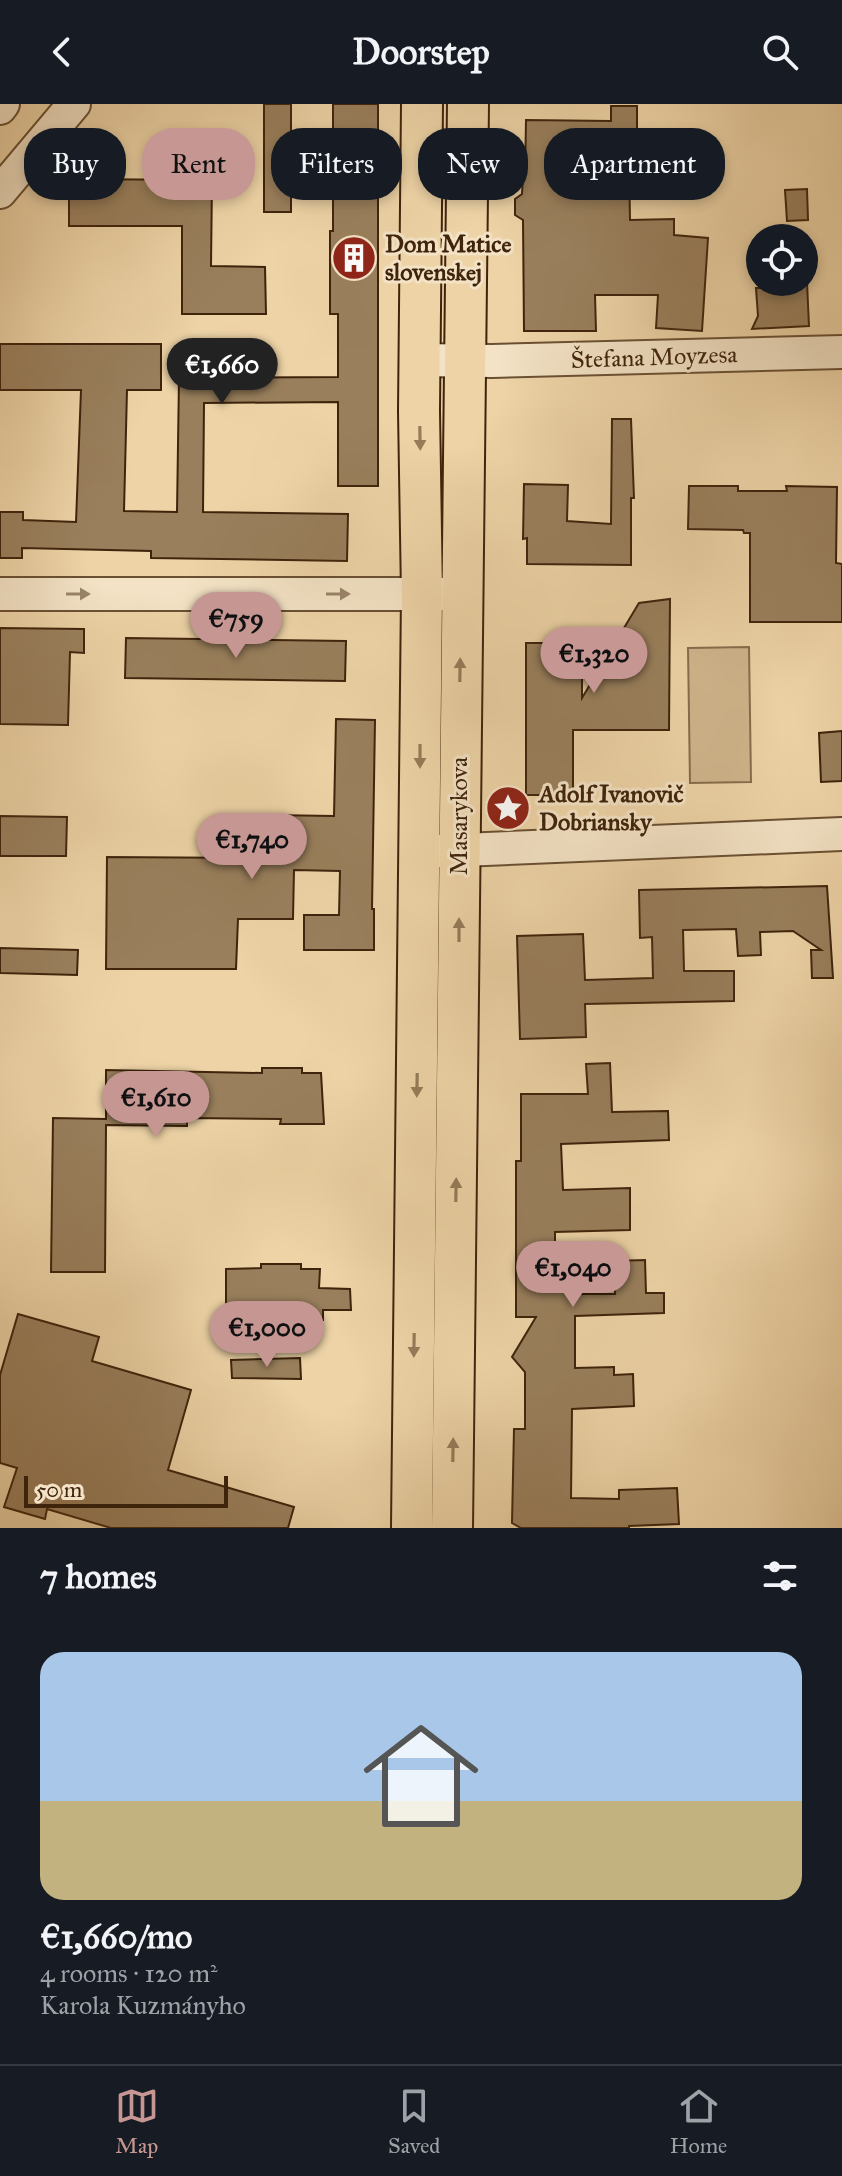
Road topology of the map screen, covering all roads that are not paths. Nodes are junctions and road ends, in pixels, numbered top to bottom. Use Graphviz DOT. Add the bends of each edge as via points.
graph roads {
  1 [pos="74,104"];
  2 [pos="422,104"];
  3 [pos="468,104"];
  4 [pos="0,192"];
  5 [pos="842,352"];
  6 [pos="420,360"];
  7 [pos="466,361"];
  8 [pos="0,594"];
  9 [pos="422,594"];
  10 [pos="461,595"];
  11 [pos="842,834"];
  12 [pos="419,851"];
  13 [pos="458,851"];
  14 [pos="412,1528"];
  15 [pos="452,1528"];
  1 -- 4 [label="street"];
  2 -- 6 [label="main road, Masarykova"];
  3 -- 7 [label="main road, Masarykova"];
  5 -- 7 [label="street, Štefana Moyzesa"];
  6 -- 7 [label="street, Štefana Moyzesa"];
  6 -- 9 [label="main road, Masarykova, one-way"];
  7 -- 10 [label="main road, Masarykova"];
  8 -- 9 [label="street, one-way"];
  9 -- 10 [label="street"];
  9 -- 12 [label="main road, Masarykova, one-way"];
  13 -- 10 [label="main road, Masarykova, one-way"];
  11 -- 13 [label="street"];
  12 -- 13 [label="street"];
  12 -- 14 [label="main road, Masarykova, one-way"];
  15 -- 13 [label="main road, Masarykova, one-way"];
}
